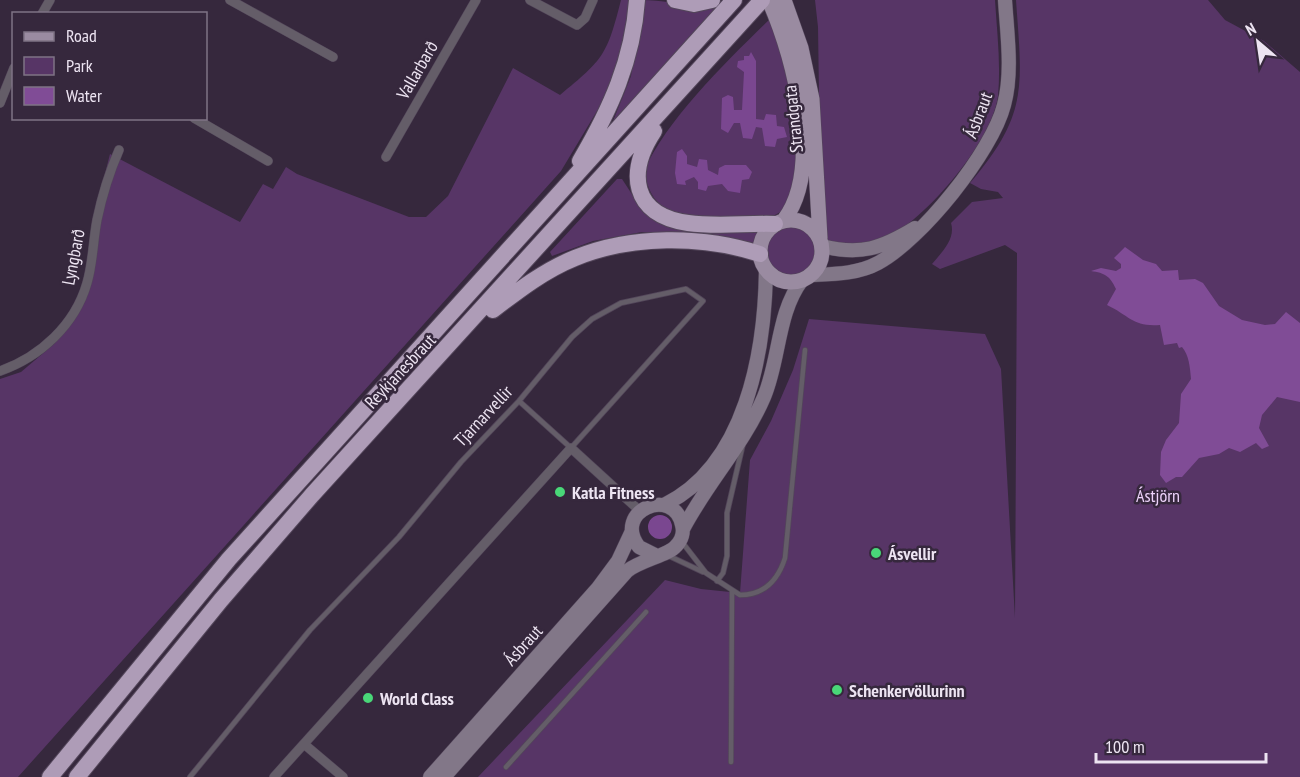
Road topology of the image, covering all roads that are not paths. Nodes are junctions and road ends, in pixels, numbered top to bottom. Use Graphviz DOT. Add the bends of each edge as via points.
graph roads {
  1 [pos="230,0"];
  2 [pos="476,0"];
  3 [pos="530,0"];
  4 [pos="593,0"];
  5 [pos="637,0"];
  6 [pos="675,0"];
  7 [pos="712,0"];
  8 [pos="734,0"];
  9 [pos="784,0"];
  10 [pos="1005,0"];
  11 [pos="763,1"];
  12 [pos="333,57"];
  13 [pos="12,72"];
  14 [pos="2,91"];
  15 [pos="679,91"];
  16 [pos="0,103"];
  17 [pos="198,120"];
  18 [pos="119,150"];
  19 [pos="386,157"];
  20 [pos="268,161"];
  21 [pos="564,190"];
  22 [pos="927,220"];
  23 [pos="779,222"];
  24 [pos="821,242"];
  25 [pos="763,262"];
  26 [pos="806,278"];
  27 [pos="461,334"];
  28 [pos="805,350"];
  29 [pos="0,371"];
  30 [pos="519,401"];
  31 [pos="745,433"];
  32 [pos="571,448"];
  33 [pos="663,505"];
  34 [pos="640,511"];
  35 [pos="632,531"];
  36 [pos="682,535"];
  37 [pos="660,555"];
  38 [pos="706,573"];
  39 [pos="717,581"];
  40 [pos="732,592"];
  41 [pos="646,612"];
  42 [pos="304,744"];
  43 [pos="731,762"];
  44 [pos="506,767"];
  45 [pos="50,777"];
  46 [pos="77,777"];
  47 [pos="190,777"];
  48 [pos="274,777"];
  49 [pos="343,777"];
  50 [pos="430,777"];
  51 [pos="444,777"];
  1 -- 12 [label="street"];
  2 -- 19 [label="street, Vallarbarð"];
  3 -- 4 [label="street" via="577,25"];
  5 -- 21 [label="highway" via="627,63 619,85"];
  6 -- 7 [label="highway" via="694,4"];
  8 -- 21 [label="highway, Reykjanesbraut"];
  9 -- 24 [label="main road, Strandgata" via="801,48 812,99"];
  10 -- 22 [label="street, Ásbraut" via="1005,103 987,147"];
  11 -- 15 [label="highway, Reykjanesbraut"];
  11 -- 23 [label="main road, Strandgata" via="792,67 801,126 798,192 793,209"];
  13 -- 14 [label="street"];
  14 -- 16 [label="street"];
  15 -- 23 [label="highway" via="640,155 636,174 645,200 661,213 687,223"];
  15 -- 27 [label="highway, Reykjanesbraut"];
  17 -- 20 [label="street"];
  18 -- 29 [label="street, Lyngbarð" via="102,196 86,285 75,311 46,346"];
  21 -- 45 [label="highway, Reykjanesbraut" via="383,385 229,560"];
  22 -- 24 [label="street, Ásbraut" via="891,242 857,252"];
  22 -- 26 [label="street, Ásbraut" via="913,239 876,264"];
  23 -- 24 [label="main road" via="801,221 809,225"];
  23 -- 25 [label="main road" via="763,238"];
  24 -- 26 [label="main road" via="820,262"];
  25 -- 26 [label="main road" via="778,279"];
  25 -- 27 [label="highway" via="734,246 693,242 641,242 605,248 549,271"];
  25 -- 33 [label="street" via="765,314 759,354 738,421 696,485"];
  26 -- 31 [label="street" via="789,300 777,358 764,397"];
  27 -- 46 [label="highway, Reykjanesbraut" via="312,495"];
  28 -- 40 [label="lane" via="785,558 779,576 765,588 748,595"];
  30 -- 32 [label="lane"];
  30 -- 32 [label="lane, Tjarnarvellir" via="572,337 610,307 678,288 694,292 703,301"];
  30 -- 47 [label="lane, Tjarnarvellir" via="461,462 399,537 310,630"];
  31 -- 36 [label="street" via="703,493"];
  31 -- 39 [label="lane" via="727,513 727,556"];
  32 -- 34 [label="street"];
  32 -- 42 [label="street, Tjarnarvellir"];
  33 -- 34 [label="street"];
  33 -- 36 [label="street" via="676,512"];
  34 -- 35 [label="street"];
  35 -- 37 [label="street" via="639,548"];
  35 -- 50 [label="street, Ásbraut" via="618,561 598,588"];
  36 -- 37 [label="street" via="674,549"];
  36 -- 38 [label="lane"];
  37 -- 38 [label="lane"];
  37 -- 51 [label="street, Ásbraut" via="627,571"];
  38 -- 39 [label="lane"];
  39 -- 40 [label="lane"];
  40 -- 43 [label="lane"];
  41 -- 44 [label="lane"];
  42 -- 48 [label="street, Tjarnarvellir"];
  42 -- 49 [label="street"];
}
